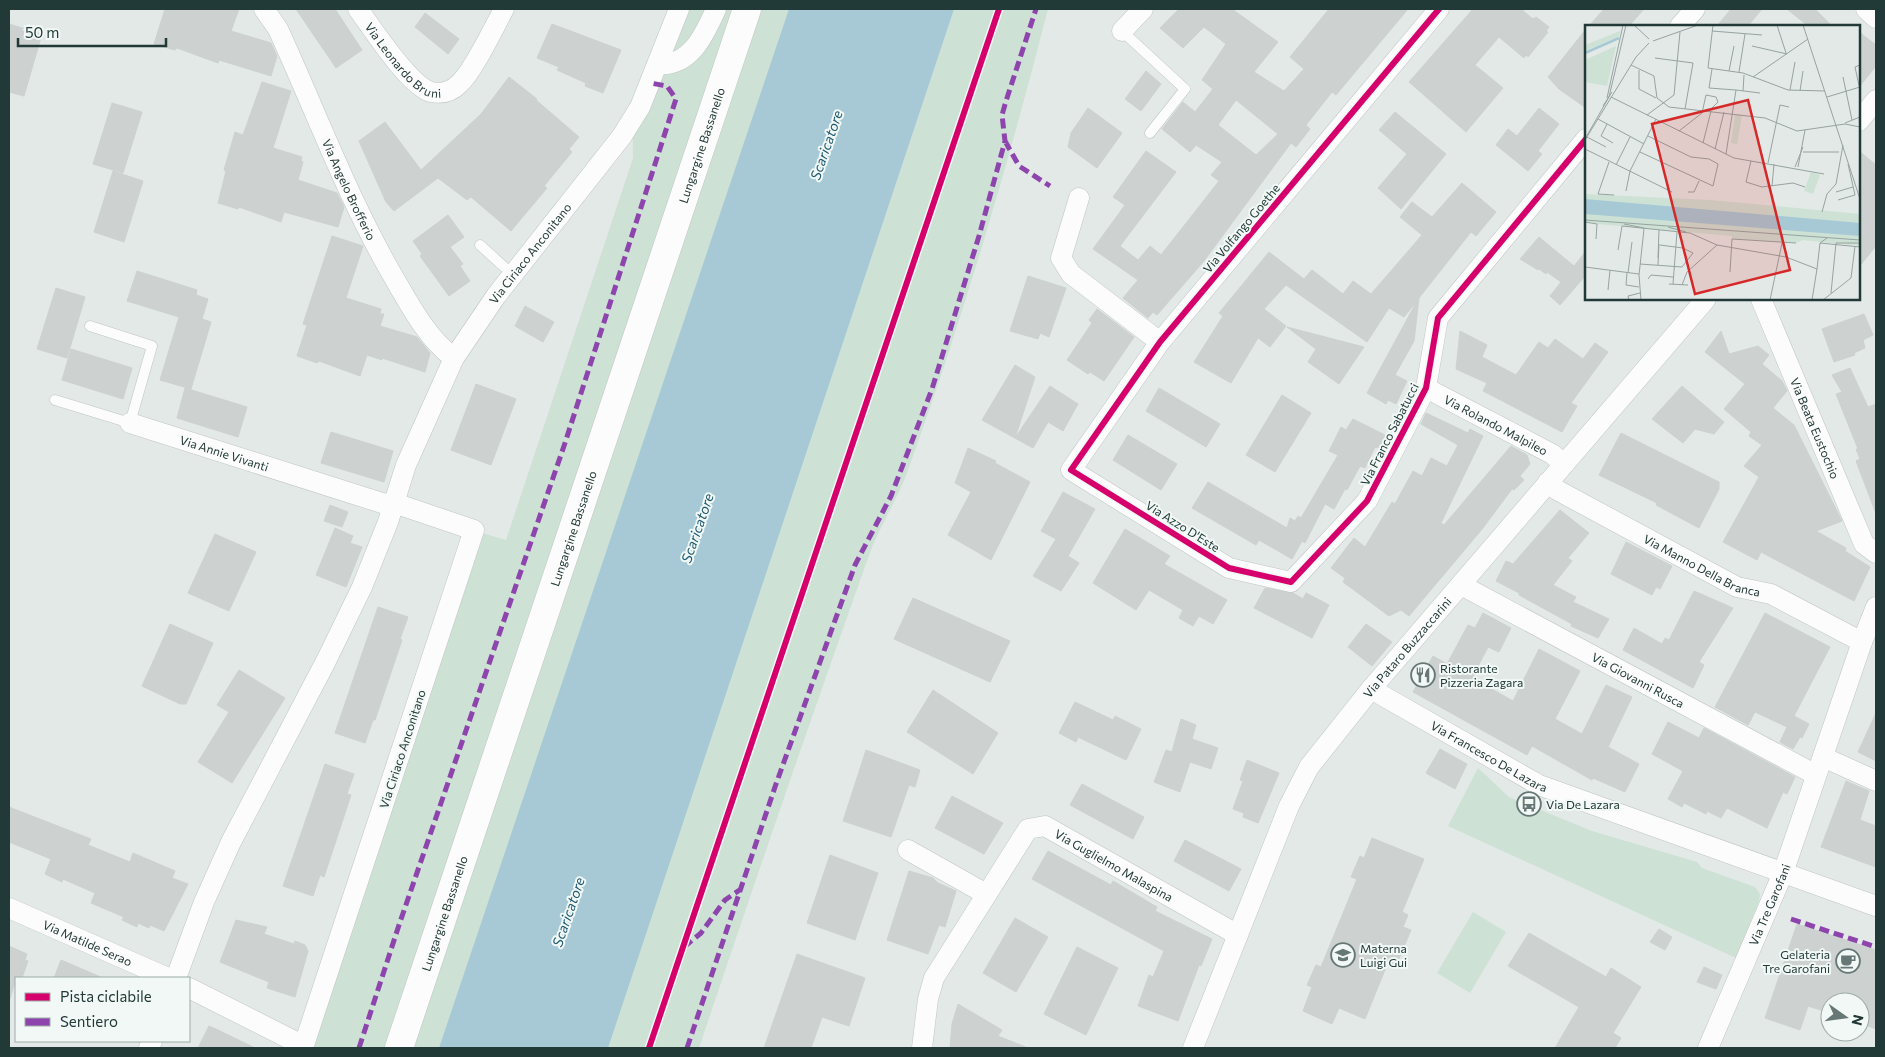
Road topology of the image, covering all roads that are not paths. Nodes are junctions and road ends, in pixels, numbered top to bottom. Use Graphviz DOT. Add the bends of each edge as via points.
graph roads {
  1 [pos="264,9"];
  2 [pos="358,9"];
  3 [pos="504,9"];
  4 [pos="679,9"];
  5 [pos="716,9"];
  6 [pos="747,9"];
  7 [pos="1142,9"];
  8 [pos="1439,9"];
  9 [pos="1695,9"];
  10 [pos="1866,9"];
  11 [pos="1876,18"];
  12 [pos="1681,25"];
  13 [pos="1122,32"];
  14 [pos="658,64"];
  15 [pos="1876,100"];
  16 [pos="1860,120"];
  17 [pos="1150,133"];
  18 [pos="1585,140"];
  19 [pos="1079,198"];
  20 [pos="480,245"];
  21 [pos="512,274"];
  22 [pos="1705,300"];
  23 [pos="1761,300"];
  24 [pos="90,326"];
  25 [pos="1160,342"];
  26 [pos="454,358"];
  27 [pos="1426,388"];
  28 [pos="55,400"];
  29 [pos="130,422"];
  30 [pos="1564,464"];
  31 [pos="1071,470"];
  32 [pos="1548,482"];
  33 [pos="393,505"];
  34 [pos="1876,553"];
  35 [pos="1290,582"];
  36 [pos="1460,585"];
  37 [pos="1871,626"];
  38 [pos="1370,689"];
  39 [pos="1820,766"];
  40 [pos="1876,781"];
  41 [pos="908,850"];
  42 [pos="1783,873"];
  43 [pos="986,894"];
  44 [pos="1876,906"];
  45 [pos="9,908"];
  46 [pos="1238,935"];
  47 [pos="166,977"];
  48 [pos="176,977"];
  49 [pos="190,989"];
  50 [pos="304,1047"];
  51 [pos="399,1048"];
  52 [pos="922,1048"];
  53 [pos="1193,1048"];
  54 [pos="1708,1048"];
  1 -- 26 [label="street, Via Angelo Brofferio" via="278,29 359,215 414,312"];
  2 -- 3 [label="street, Via Leonardo Bruni" via="405,72 429,91 444,94 459,84"];
  4 -- 14 [label="street, Via Ciriaco Anconitano"];
  5 -- 14 [label="street" via="698,45 684,58 669,65"];
  6 -- 51 [label="street, Lungargine Bassanello"];
  7 -- 13 [label="street"];
  8 -- 25 [label="street, Via Volfango Goethe"];
  9 -- 12 [label="street"];
  10 -- 11 [label="street"];
  13 -- 17 [label="lane" via="1185,89"];
  14 -- 21 [label="street, Via Ciriaco Anconitano" via="640,107 622,136"];
  15 -- 16 [label="street"];
  18 -- 27 [label="street, Via Franco Sabatucci" via="1438,318"];
  19 -- 25 [label="street" via="1061,258 1071,274"];
  20 -- 21 [label="lane"];
  21 -- 26 [label="street, Via Ciriaco Anconitano"];
  22 -- 30 [label="street, Via Pataro Buzzaccarini"];
  23 -- 34 [label="street, Via Beata Eustochio" via="1864,544"];
  24 -- 29 [label="lane" via="152,346"];
  25 -- 31 [label="street, Via Volfango Goethe"];
  26 -- 33 [label="street, Via Ciriaco Anconitano" via="406,465"];
  27 -- 30 [label="street, Via Rolando Malpileo" via="1552,454"];
  27 -- 35 [label="street, Via Franco Sabatucci" via="1367,501"];
  28 -- 29 [label="lane, Via Annie Vivanti"];
  29 -- 33 [label="street, Via Annie Vivanti"];
  30 -- 32 [label="street, Via Pataro Buzzaccarini"];
  31 -- 35 [label="street, Via Azzo D'Este" via="1229,568"];
  32 -- 36 [label="street, Via Pataro Buzzaccarini"];
  32 -- 37 [label="street, Via Manno Della Branca" via="1557,490 1737,586"];
  33 -- 48 [label="street, Via Ciriaco Anconitano" via="376,555 326,661 231,842"];
  33 -- 50 [label="street, Via Ciriaco Anconitano" via="474,530"];
  36 -- 38 [label="street, Via Pataro Buzzaccarini"];
  36 -- 39 [label="street, Via Giovanni Rusca"];
  37 -- 39 [label="street, Via Tre Garofani"];
  38 -- 42 [label="street, Via Francesco De Lazara" via="1540,785"];
  38 -- 46 [label="street, Via Pataro Buzzaccarini" via="1309,767 1289,806"];
  39 -- 40 [label="street"];
  39 -- 42 [label="street, Via Tre Garofani"];
  41 -- 43 [label="street"];
  42 -- 44 [label="street, Via Francesco De Lazara"];
  42 -- 54 [label="street, Via Tre Garofani"];
  43 -- 46 [label="street, Via Guglielmo Malaspina" via="1028,829 1045,826"];
  43 -- 52 [label="street, Via Guglielmo Malaspina" via="934,978"];
  45 -- 47 [label="street, Via Matilde Serao"];
  46 -- 53 [label="street, Via Pataro Buzzaccarini"];
  49 -- 50 [label="street"];
}
